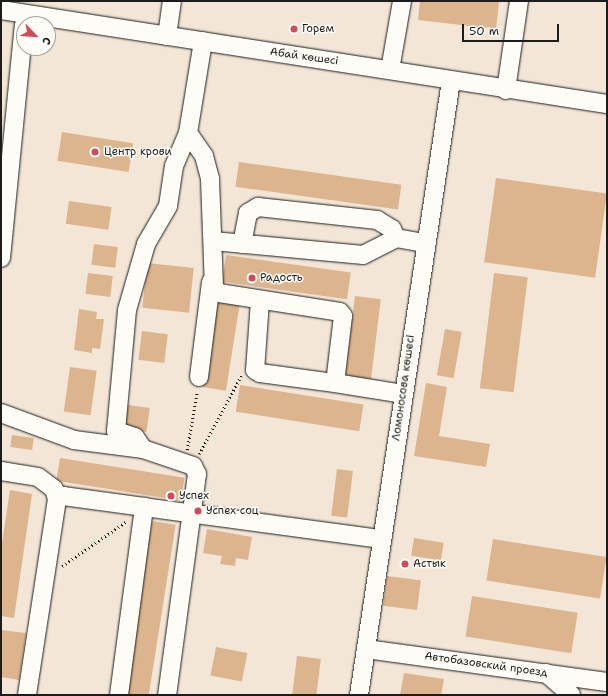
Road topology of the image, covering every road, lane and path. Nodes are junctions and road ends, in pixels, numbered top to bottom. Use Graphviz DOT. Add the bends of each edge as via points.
graph roads {
  1 [pos="172,1"];
  2 [pos="402,1"];
  3 [pos="519,1"];
  4 [pos="1,10"];
  5 [pos="16,17"];
  6 [pos="56,24"];
  7 [pos="167,36"];
  8 [pos="203,42"];
  9 [pos="21,56"];
  10 [pos="390,70"];
  11 [pos="451,81"];
  12 [pos="506,90"];
  13 [pos="607,104"];
  14 [pos="188,133"];
  15 [pos="396,238"];
  16 [pos="213,242"];
  17 [pos="425,243"];
  18 [pos="242,244"];
  19 [pos="1,258"];
  20 [pos="211,282"];
  21 [pos="260,301"];
  22 [pos="253,365"];
  23 [pos="199,377"];
  24 [pos="335,383"];
  25 [pos="404,394"];
  26 [pos="1,413"];
  27 [pos="143,449"];
  28 [pos="189,463"];
  29 [pos="1,471"];
  30 [pos="57,499"];
  31 [pos="144,507"];
  32 [pos="191,513"];
  33 [pos="382,539"];
  34 [pos="43,579"];
  35 [pos="366,649"];
  36 [pos="546,673"];
  37 [pos="607,682"];
  38 [pos="27,695"];
  39 [pos="119,695"];
  40 [pos="168,695"];
  41 [pos="359,695"];
  42 [pos="572,695"];
  1 -- 7 [label="street"];
  2 -- 10 [label="street"];
  3 -- 12 [label="street"];
  4 -- 5 [label="street, Абай көшесі"];
  6 -- 7 [label="street, Абай көшесі"];
  7 -- 8 [label="street, Абай көшесі"];
  8 -- 10 [label="street, Абай көшесі"];
  8 -- 14 [label="street"];
  9 -- 19 [label="street"];
  10 -- 11 [label="street, Абай көшесі"];
  11 -- 12 [label="street, Абай көшесі"];
  11 -- 17 [label="street, Ломоносова көшесі"];
  12 -- 13 [label="street, Абай көшесі"];
  14 -- 16 [label="street" via="206,162"];
  14 -- 27 [label="street" via="174,166 168,206 146,244 126,310 116,430 135,437"];
  15 -- 17 [label="street"];
  15 -- 18 [label="street" via="363,255"];
  15 -- 18 [label="street" via="392,229 377,220 258,207 248,213"];
  16 -- 18 [label="street"];
  16 -- 20 [label="street"];
  17 -- 25 [label="street, Ломоносова көшесі"];
  20 -- 21 [label="street" via="219,293"];
  20 -- 23 [label="street"];
  21 -- 22 [label="street"];
  21 -- 24 [label="street" via="340,312 343,316"];
  22 -- 24 [label="street" via="260,373"];
  22 -- 28 [label="path" via="237,379"];
  23 -- 28 [label="path"];
  24 -- 25 [label="street"];
  25 -- 33 [label="street, Ломоносова көшесі"];
  26 -- 27 [label="street" via="74,440"];
  27 -- 28 [label="street"];
  28 -- 32 [label="street" via="197,474"];
  29 -- 30 [label="street" via="38,478 54,489"];
  30 -- 31 [label="street" via="63,496"];
  30 -- 34 [label="street"];
  31 -- 32 [label="street"];
  31 -- 34 [label="path"];
  31 -- 39 [label="street"];
  32 -- 33 [label="street"];
  32 -- 40 [label="street"];
  33 -- 35 [label="street, Ломоносова көшесі"];
  34 -- 38 [label="street"];
  35 -- 36 [label="street, Автобазовский проезд"];
  35 -- 41 [label="street, Ломоносова көшесі"];
  36 -- 37 [label="street, Автобазовский проезд"];
  36 -- 42 [label="street"];
}
